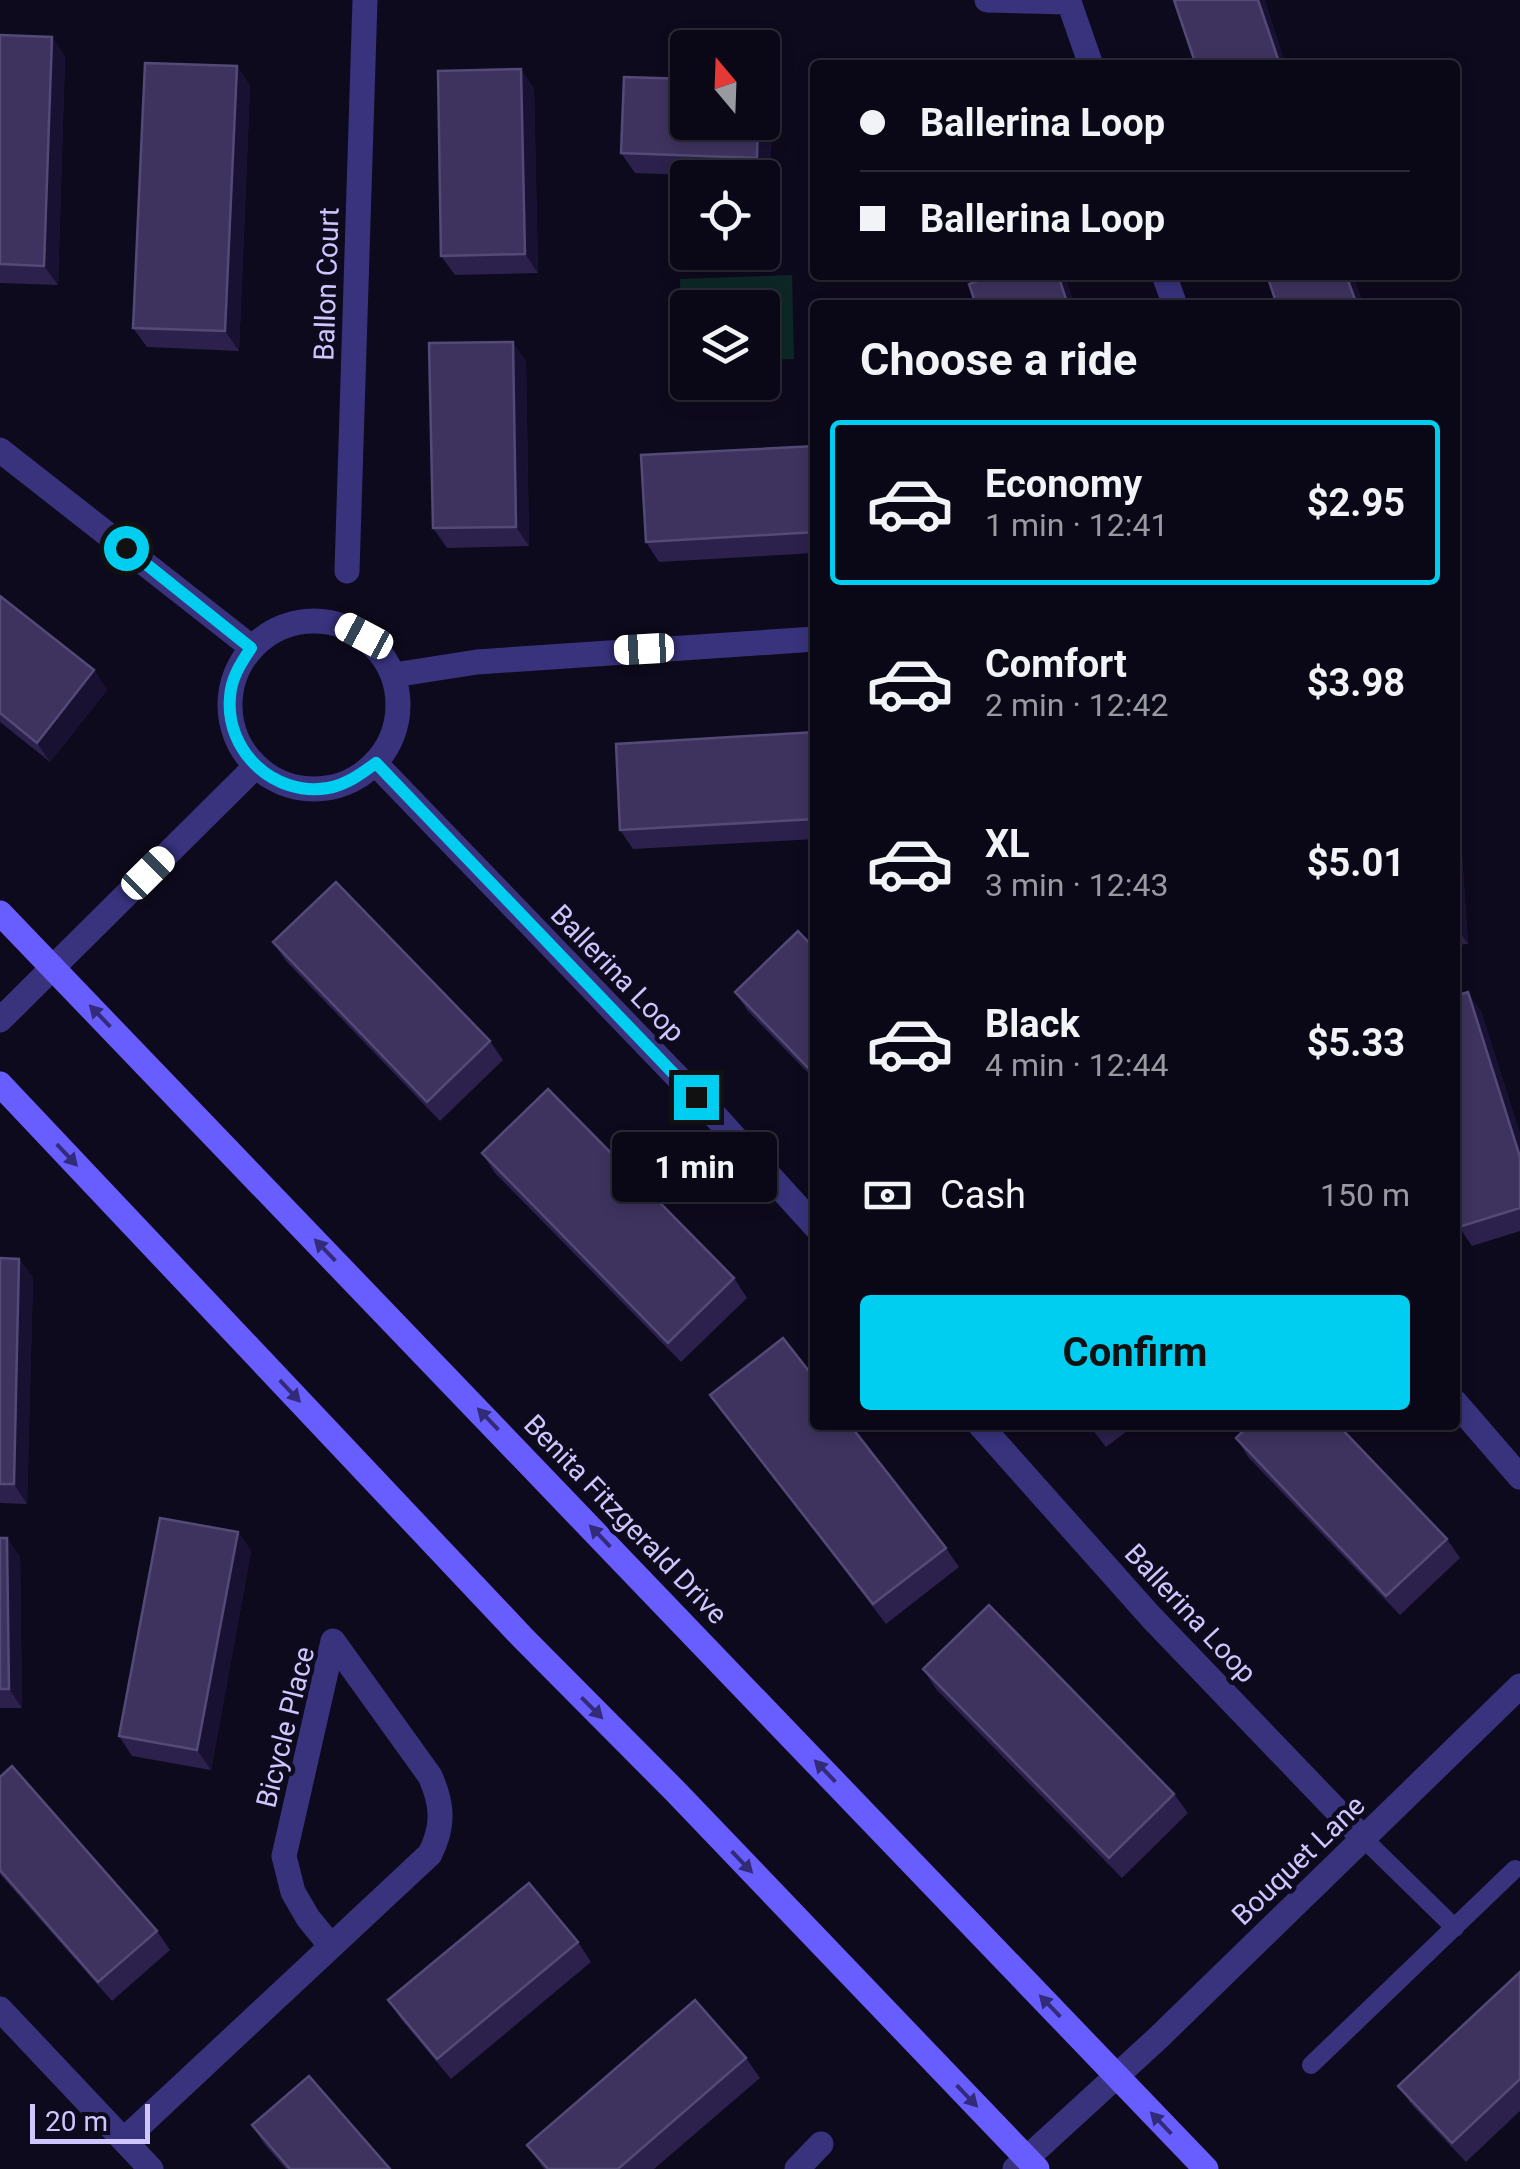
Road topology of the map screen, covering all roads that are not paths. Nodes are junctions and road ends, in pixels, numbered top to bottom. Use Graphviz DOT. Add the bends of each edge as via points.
graph roads {
  1 [pos="365,0"];
  2 [pos="987,0"];
  3 [pos="1090,60"];
  4 [pos="0,450"];
  5 [pos="347,570"];
  6 [pos="810,640"];
  7 [pos="251,648"];
  8 [pos="394,675"];
  9 [pos="376,763"];
  10 [pos="256,766"];
  11 [pos="0,914"];
  12 [pos="52,966"];
  13 [pos="0,1020"];
  14 [pos="0,1084"];
  15 [pos="810,1220"];
  16 [pos="1460,1408"];
  17 [pos="984,1430"];
  18 [pos="1520,1476"];
  19 [pos="1520,1686"];
  20 [pos="1364,1838"];
  21 [pos="1515,1869"];
  22 [pos="1455,1928"];
  23 [pos="331,1946"];
  24 [pos="0,2009"];
  25 [pos="1311,2066"];
  26 [pos="1117,2076"];
  27 [pos="124,2140"];
  28 [pos="822,2144"];
  29 [pos="1026,2165"];
  30 [pos="151,2169"];
  31 [pos="797,2169"];
  32 [pos="1206,2169"];
  1 -- 5 [label="street, Ballon Court"];
  2 -- 3 [label="street" via="1070,2"];
  4 -- 7 [label="street"];
  6 -- 8 [label="street" via="476,662"];
  7 -- 8 [label="street" via="294,622 342,624 382,653"];
  7 -- 10 [label="street" via="230,694 231,721"];
  8 -- 9 [label="street" via="398,722"];
  9 -- 10 [label="street" via="330,788 303,789"];
  9 -- 15 [label="street, Ballerina Loop"];
  10 -- 12 [label="street"];
  11 -- 12 [label="main road, Benita Fitzgerald Drive"];
  12 -- 13 [label="street"];
  26 -- 12 [label="main road, Benita Fitzgerald Drive, one-way"];
  14 -- 29 [label="main road, one-way"];
  16 -- 18 [label="street"];
  17 -- 20 [label="street, Ballerina Loop"];
  19 -- 20 [label="street, Bouquet Lane"];
  20 -- 22 [label="lane"];
  20 -- 26 [label="street, Bouquet Lane"];
  21 -- 22 [label="lane"];
  22 -- 25 [label="lane"];
  23 -- 23 [label="street, Bicycle Place" via="430,1854 441,1814 430,1776 333,1641 284,1856 293,1892"];
  23 -- 27 [label="street, Bicycle Place"];
  24 -- 27 [label="street"];
  26 -- 29 [label="street, Bouquet Lane"];
  32 -- 26 [label="main road, Benita Fitzgerald Drive, one-way"];
  27 -- 30 [label="street"];
  28 -- 31 [label="street"];
}
